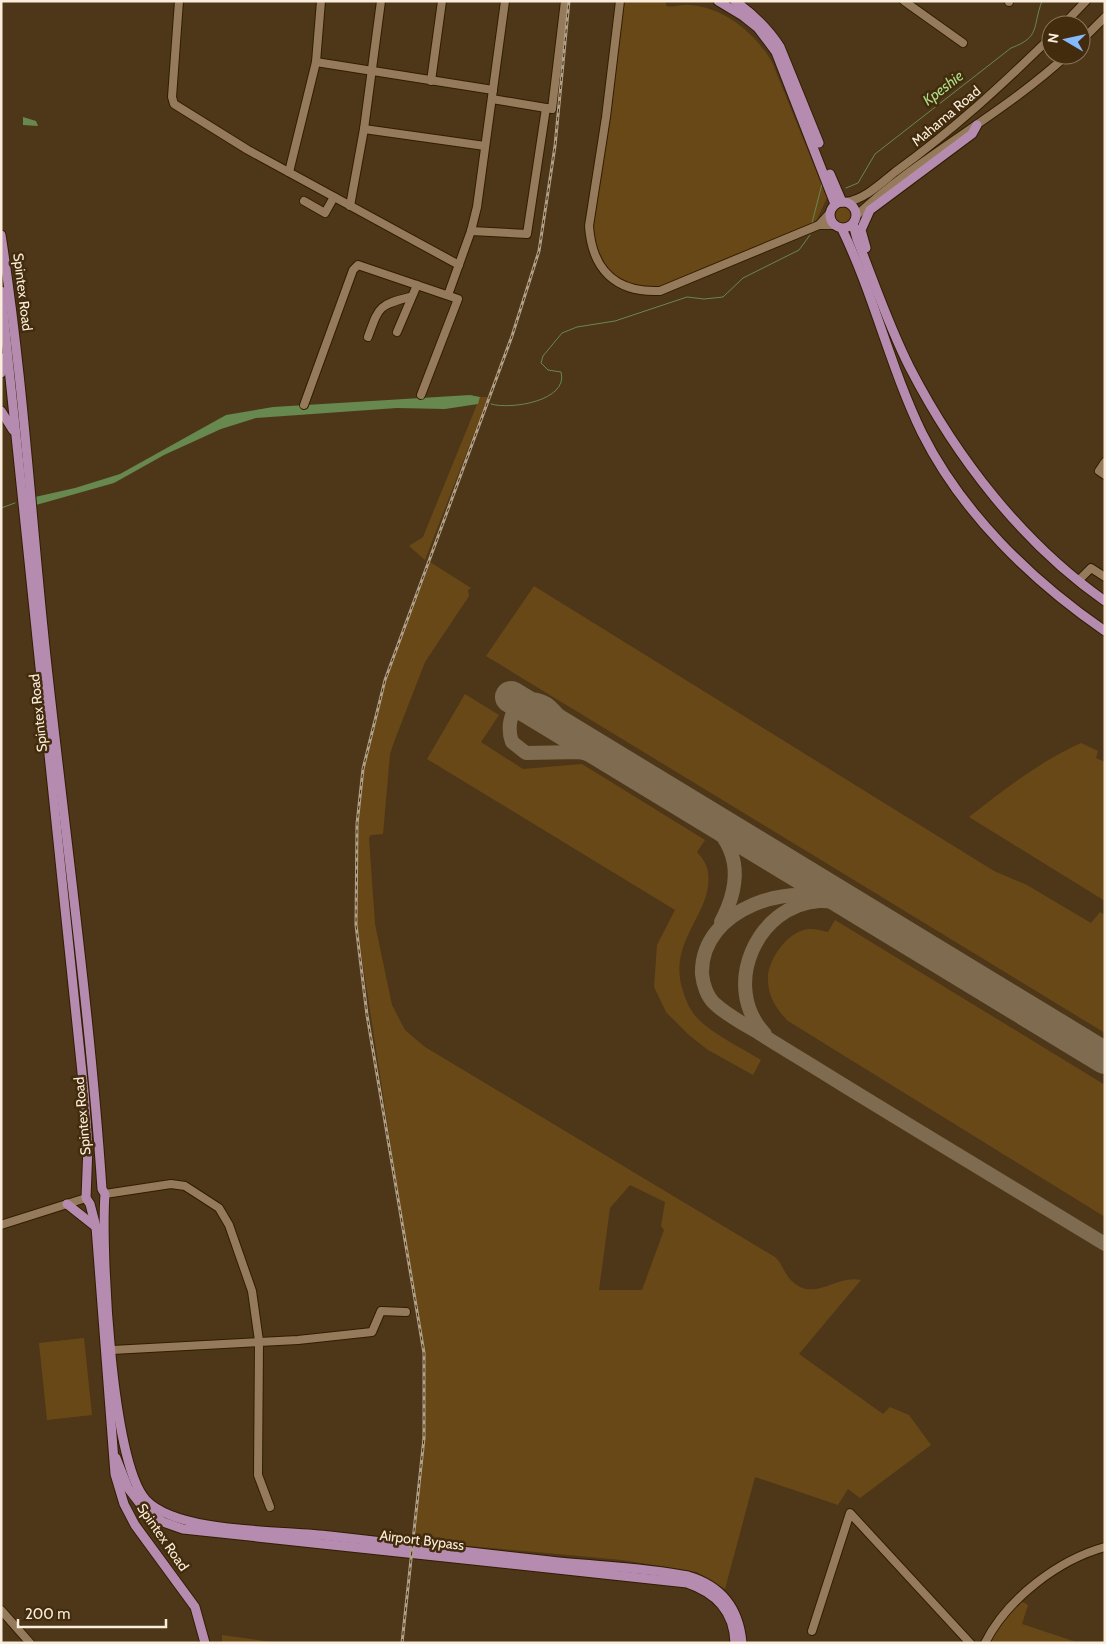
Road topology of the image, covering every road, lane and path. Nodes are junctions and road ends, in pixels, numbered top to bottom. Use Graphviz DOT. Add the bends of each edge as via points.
graph roads {
  1 [pos="179,1"];
  2 [pos="321,1"];
  3 [pos="381,1"];
  4 [pos="442,1"];
  5 [pos="505,1"];
  6 [pos="565,1"];
  7 [pos="620,1"];
  8 [pos="718,1"];
  9 [pos="735,1"];
  10 [pos="904,1"];
  11 [pos="1086,1"];
  12 [pos="1073,15"];
  13 [pos="1105,17"];
  14 [pos="1091,31"];
  15 [pos="963,43"];
  16 [pos="1041,47"];
  17 [pos="316,62"];
  18 [pos="1055,65"];
  19 [pos="373,71"];
  20 [pos="431,81"];
  21 [pos="493,90"];
  22 [pos="492,99"];
  23 [pos="546,108"];
  24 [pos="977,125"];
  25 [pos="364,129"];
  26 [pos="485,146"];
  27 [pos="289,172"];
  28 [pos="334,198"];
  29 [pos="304,201"];
  30 [pos="841,202"];
  31 [pos="350,206"];
  32 [pos="830,214"];
  33 [pos="855,219"];
  34 [pos="819,225"];
  35 [pos="833,225"];
  36 [pos="842,229"];
  37 [pos="471,231"];
  38 [pos="1,235"];
  39 [pos="459,265"];
  40 [pos="417,284"];
  41 [pos="1,292"];
  42 [pos="448,295"];
  43 [pos="410,297"];
  44 [pos="397,332"];
  45 [pos="1,338"];
  46 [pos="368,338"];
  47 [pos="1,373"];
  48 [pos="1,388"];
  49 [pos="16,394"];
  50 [pos="1,395"];
  51 [pos="421,395"];
  52 [pos="304,405"];
  53 [pos="1,411"];
  54 [pos="16,436"];
  55 [pos="958,448"];
  56 [pos="1105,462"];
  57 [pos="1105,475"];
  58 [pos="1105,576"];
  59 [pos="1078,581"];
  60 [pos="1105,601"];
  61 [pos="1105,631"];
  62 [pos="104,1195"];
  63 [pos="88,1197"];
  64 [pos="67,1204"];
  65 [pos="1,1225"];
  66 [pos="96,1227"];
  67 [pos="406,1312"];
  68 [pos="259,1341"];
  69 [pos="112,1350"];
  70 [pos="113,1448"];
  71 [pos="124,1450"];
  72 [pos="270,1507"];
  73 [pos="1105,1548"];
  74 [pos="1,1610"];
  75 [pos="812,1631"];
  76 [pos="30,1643"];
  77 [pos="205,1643"];
  78 [pos="736,1643"];
  79 [pos="742,1643"];
  80 [pos="970,1643"];
  81 [pos="985,1643"];
  1 -- 27 [label="street" via="174,104 209,128"];
  2 -- 17 [label="street"];
  3 -- 19 [label="street"];
  4 -- 20 [label="street"];
  5 -- 21 [label="street"];
  6 -- 23 [label="street" via="552,108"];
  7 -- 34 [label="street" via="589,226 590,240 602,268 623,286 660,290"];
  8 -- 30 [label="main road" via="758,28 776,52"];
  9 -- 30 [label="main road" via="771,33 784,53"];
  10 -- 15 [label="street"];
  11 -- 12 [label="street"];
  13 -- 14 [label="street"];
  16 -- 30 [label="street, Mahama Road" via="942,138 864,196"];
  17 -- 19 [label="street"];
  17 -- 27 [label="street"];
  18 -- 24 [label="street, Mahama Road"];
  19 -- 20 [label="street"];
  19 -- 25 [label="street"];
  20 -- 21 [label="street"];
  21 -- 22 [label="street"];
  22 -- 23 [label="street"];
  22 -- 26 [label="street"];
  23 -- 37 [label="street" via="527,234"];
  24 -- 33 [label="street, Mahama Road" via="895,182"];
  24 -- 55 [label="main road" via="972,134 870,210 862,230 912,360 959,438"];
  25 -- 26 [label="street"];
  25 -- 31 [label="street"];
  26 -- 37 [label="street"];
  27 -- 28 [label="street"];
  28 -- 29 [label="street" via="325,214"];
  28 -- 31 [label="street"];
  30 -- 32 [label="main road"];
  30 -- 33 [label="main road" via="852,204"];
  31 -- 39 [label="street"];
  32 -- 34 [label="street"];
  32 -- 35 [label="main road"];
  33 -- 36 [label="main road"];
  33 -- 55 [label="main road" via="857,239 910,368"];
  34 -- 35 [label="street"];
  35 -- 36 [label="main road"];
  36 -- 61 [label="main road" via="912,408 935,457 993,534 1043,584"];
  37 -- 39 [label="street"];
  38 -- 49 [label="main road, Spintex Road"];
  39 -- 42 [label="street"];
  40 -- 42 [label="street"];
  40 -- 43 [label="street"];
  40 -- 52 [label="street" via="362,265 354,268"];
  41 -- 49 [label="main road, Spintex Road"];
  42 -- 51 [label="street" via="458,299"];
  43 -- 44 [label="street"];
  43 -- 46 [label="street" via="386,304 378,310"];
  45 -- 47 [label="main road" via="4,367"];
  48 -- 49 [label="main road"];
  49 -- 50 [label="main road"];
  49 -- 54 [label="main road, Spintex Road"];
  49 -- 62 [label="main road, Spintex Road"];
  53 -- 54 [label="main road"];
  54 -- 63 [label="main road, Spintex Road" via="84,1092"];
  55 -- 59 [label="main road" via="1002,508"];
  56 -- 57 [label="street" via="1099,471"];
  58 -- 59 [label="street" via="1091,568"];
  59 -- 60 [label="main road"];
  62 -- 63 [label="main road" via="97,1205"];
  62 -- 63 [label="main road" via="94,1186"];
  62 -- 68 [label="street" via="177,1184 186,1186 219,1208 229,1225 252,1291"];
  62 -- 69 [label="main road, Spintex Road" via="104,1252"];
  63 -- 64 [label="street"];
  63 -- 66 [label="main road, Spintex Road"];
  64 -- 65 [label="street"];
  64 -- 66 [label="main road"];
  66 -- 70 [label="main road, Spintex Road"];
  67 -- 68 [label="street" via="381,1311 372,1332"];
  68 -- 69 [label="street"];
  68 -- 72 [label="street" via="258,1474"];
  69 -- 71 [label="main road, Spintex Road"];
  70 -- 77 [label="main road, Spintex Road" via="117,1485 124,1504 142,1536 195,1607"];
  70 -- 78 [label="main road, Airport Bypass" via="133,1497 153,1516 173,1526 687,1583 706,1590 720,1601 733,1626"];
  71 -- 79 [label="main road, Airport Bypass" via="134,1484 145,1500 178,1519 218,1527 303,1533 688,1576 724,1595 741,1628"];
  73 -- 81 [label="street" via="1070,1562 1032,1588 1003,1613"];
  74 -- 76 [label="street"];
  75 -- 80 [label="street" via="848,1515 852,1513"];
}
